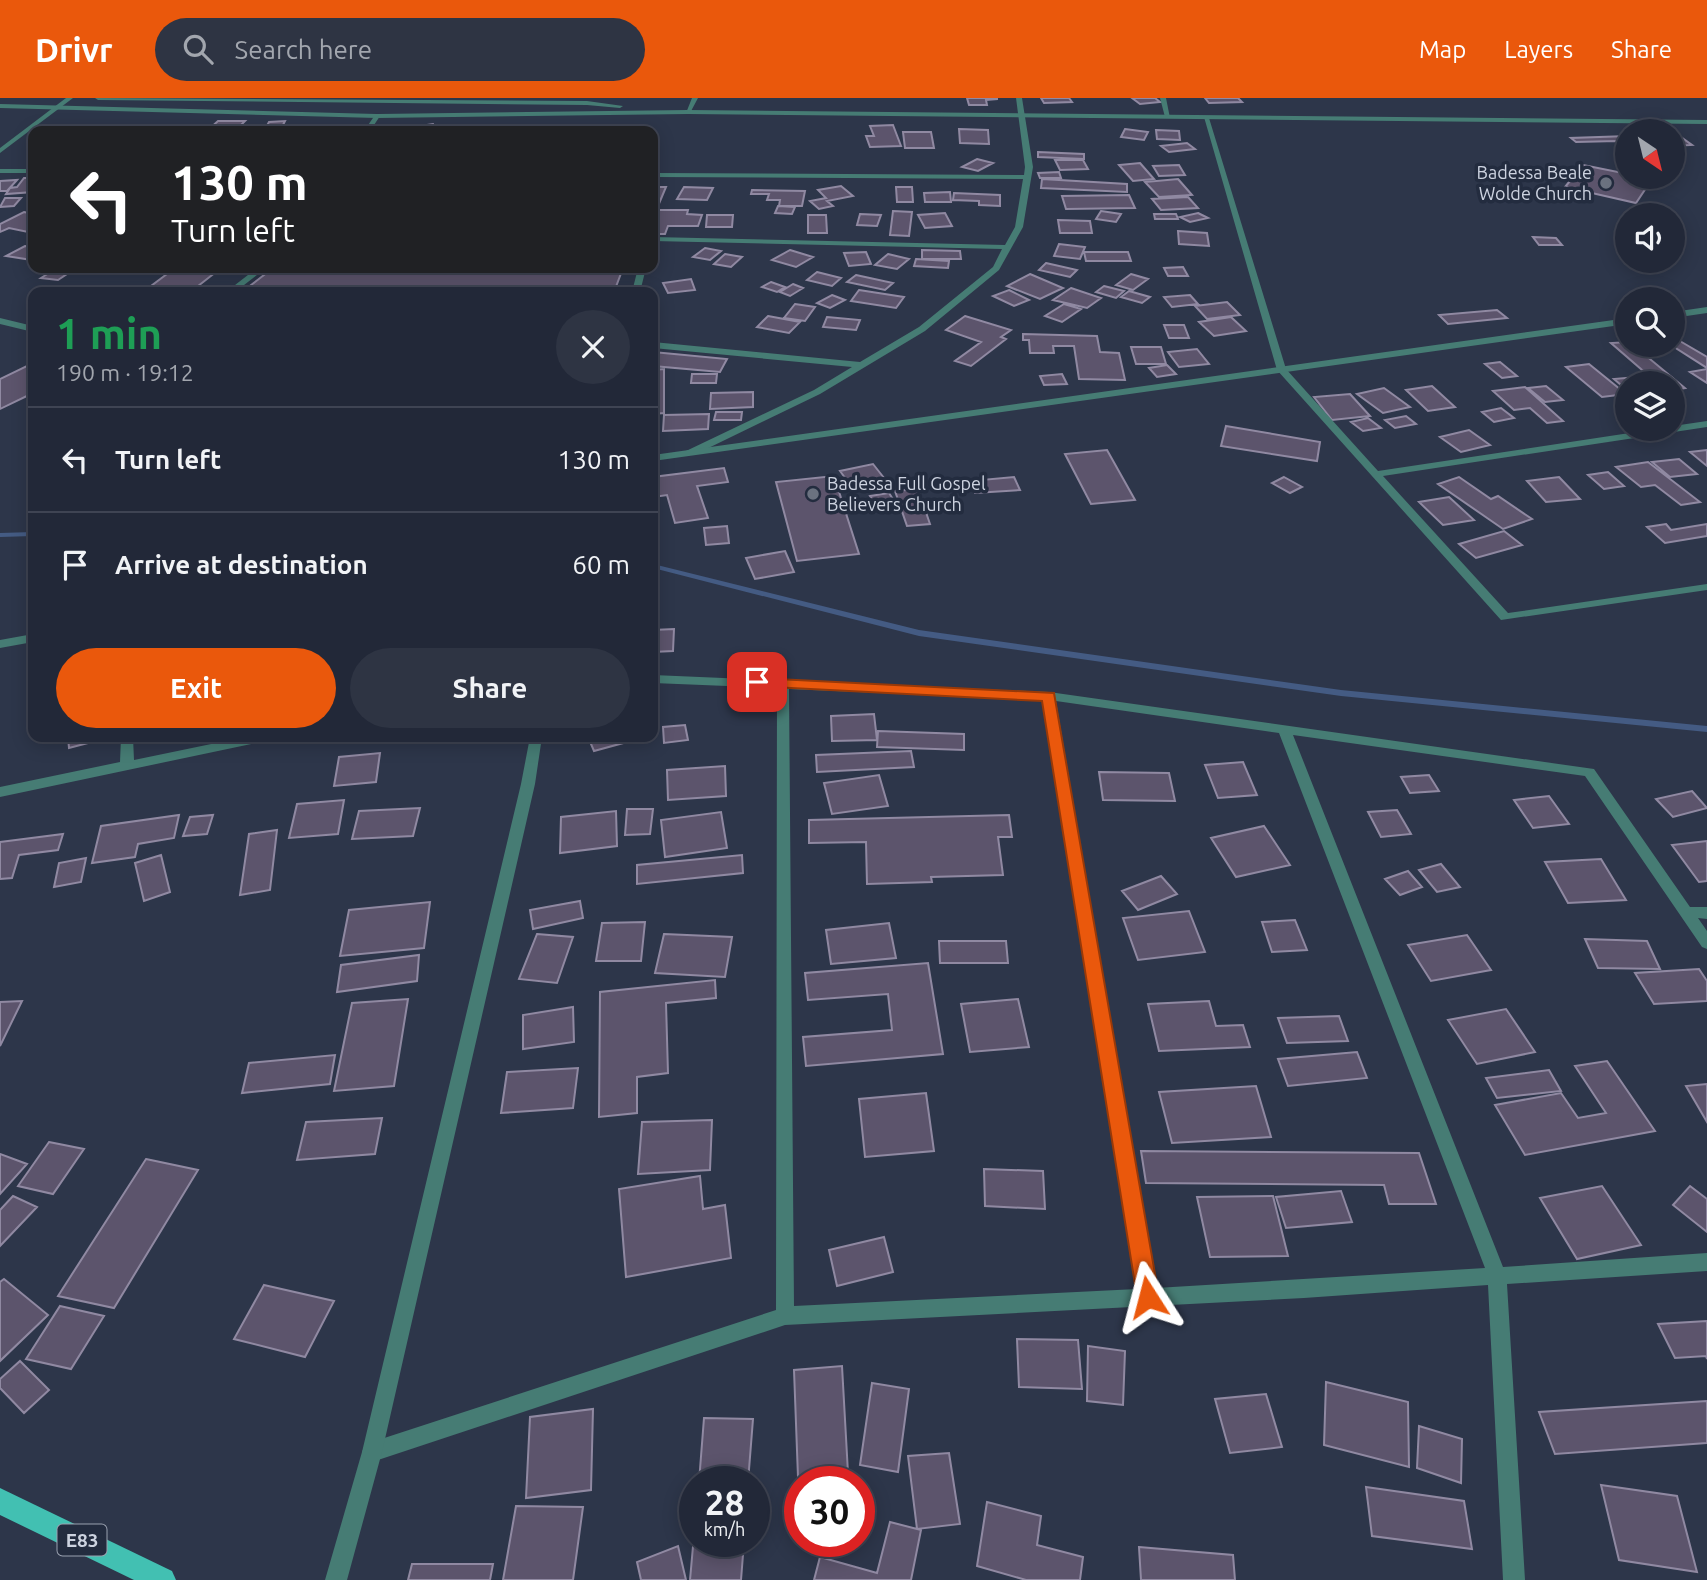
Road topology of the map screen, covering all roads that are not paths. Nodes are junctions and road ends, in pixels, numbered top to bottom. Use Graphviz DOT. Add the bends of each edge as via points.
graph roads {
  1 [pos="60,98"];
  2 [pos="70,98"];
  3 [pos="695,98"];
  4 [pos="1019,98"];
  5 [pos="1163,98"];
  6 [pos="470,100"];
  7 [pos="0,106"];
  8 [pos="59,107"];
  9 [pos="688,112"];
  10 [pos="1023,114"];
  11 [pos="377,116"];
  12 [pos="1168,117"];
  13 [pos="1206,118"];
  14 [pos="1707,122"];
  15 [pos="34,126"];
  16 [pos="370,126"];
  17 [pos="28,130"];
  18 [pos="0,151"];
  19 [pos="0,171"];
  20 [pos="28,171"];
  21 [pos="658,175"];
  22 [pos="1028,177"];
  23 [pos="658,239"];
  24 [pos="1007,247"];
  25 [pos="255,273"];
  26 [pos="237,287"];
  27 [pos="1707,310"];
  28 [pos="1685,313"];
  29 [pos="0,321"];
  30 [pos="1615,323"];
  31 [pos="28,328"];
  32 [pos="658,345"];
  33 [pos="862,365"];
  34 [pos="1282,370"];
  35 [pos="1707,424"];
  36 [pos="690,453"];
  37 [pos="658,457"];
  38 [pos="1376,474"];
  39 [pos="1707,587"];
  40 [pos="28,639"];
  41 [pos="0,644"];
  42 [pos="658,679"];
  43 [pos="783,683"];
  44 [pos="1049,696"];
  45 [pos="1284,729"];
  46 [pos="127,742"];
  47 [pos="241,742"];
  48 [pos="535,742"];
  49 [pos="127,766"];
  50 [pos="0,792"];
  51 [pos="1685,912"];
  52 [pos="1707,913"];
  53 [pos="1707,943"];
  54 [pos="1707,1262"];
  55 [pos="1497,1276"];
  56 [pos="1148,1297"];
  57 [pos="785,1316"];
  58 [pos="372,1452"];
  59 [pos="0,1501"];
  60 [pos="163,1580"];
  61 [pos="336,1580"];
  62 [pos="1514,1580"];
  1 -- 2 [label="street"];
  2 -- 6 [label="street"];
  2 -- 8 [label="street"];
  3 -- 9 [label="street"];
  4 -- 10 [label="street"];
  5 -- 12 [label="street"];
  6 -- 9 [label="street"];
  7 -- 8 [label="street"];
  8 -- 11 [label="street"];
  8 -- 15 [label="street"];
  9 -- 10 [label="street"];
  9 -- 11 [label="street"];
  10 -- 12 [label="street"];
  10 -- 22 [label="street"];
  11 -- 16 [label="street"];
  12 -- 13 [label="street"];
  13 -- 14 [label="street"];
  13 -- 34 [label="street"];
  17 -- 18 [label="street"];
  19 -- 20 [label="street"];
  21 -- 22 [label="street"];
  22 -- 24 [label="street" via="1019,227"];
  23 -- 24 [label="street"];
  24 -- 33 [label="street" via="996,268 922,328"];
  25 -- 26 [label="street"];
  27 -- 28 [label="street"];
  29 -- 31 [label="street"];
  30 -- 34 [label="street"];
  32 -- 33 [label="street"];
  33 -- 36 [label="street" via="817,392"];
  34 -- 36 [label="street"];
  34 -- 38 [label="street"];
  35 -- 38 [label="street"];
  36 -- 37 [label="street"];
  38 -- 39 [label="street" via="1505,617"];
  40 -- 41 [label="street"];
  42 -- 43 [label="street"];
  43 -- 44 [label="street"];
  43 -- 57 [label="street"];
  44 -- 45 [label="street"];
  44 -- 56 [label="street"];
  45 -- 51 [label="street" via="1589,772"];
  45 -- 55 [label="street"];
  46 -- 49 [label="street"];
  47 -- 49 [label="street"];
  48 -- 58 [label="street"];
  49 -- 50 [label="street"];
  51 -- 52 [label="street"];
  51 -- 53 [label="street"];
  54 -- 55 [label="street"];
  55 -- 56 [label="street"];
  55 -- 62 [label="street"];
  56 -- 57 [label="street"];
  57 -- 58 [label="street"];
  58 -- 61 [label="street"];
  59 -- 60 [label="main road, E83"];
}
